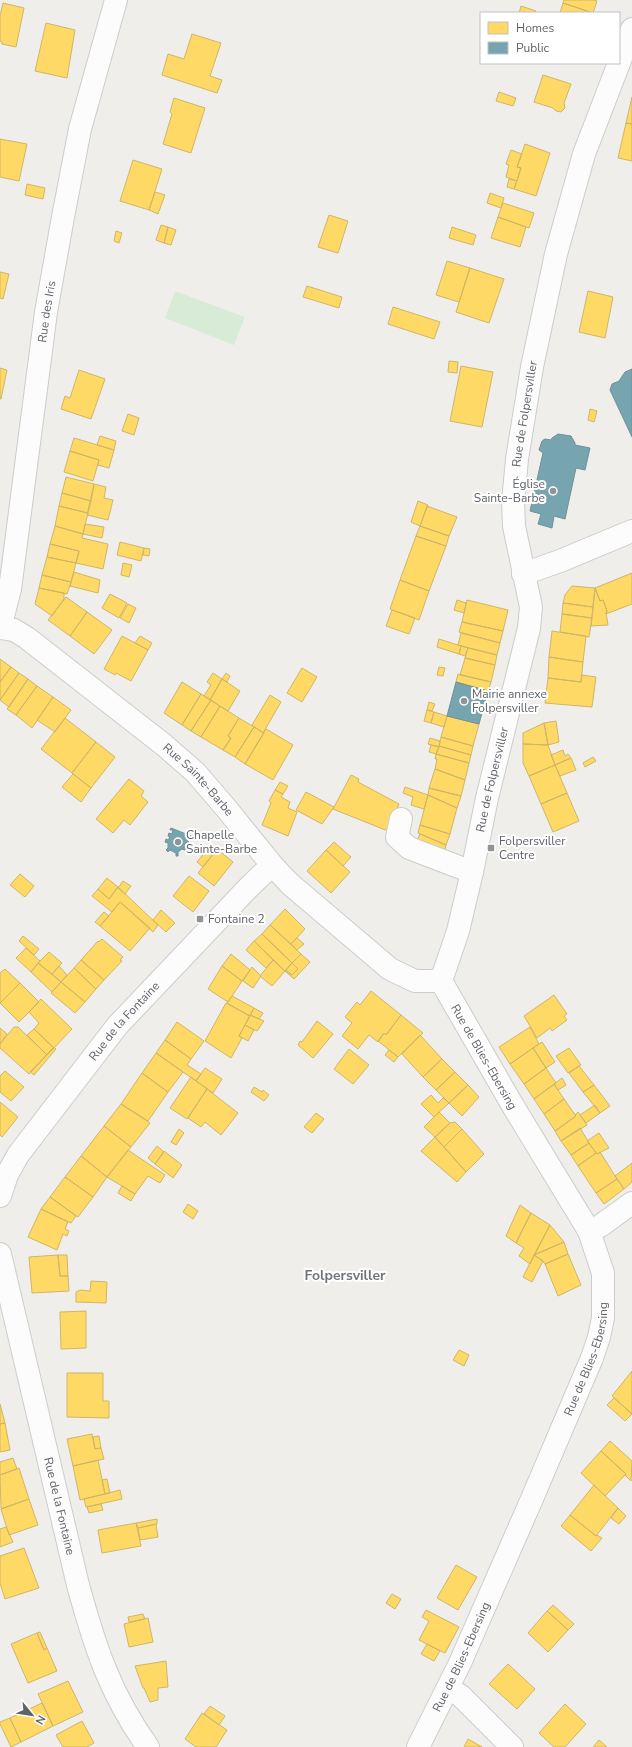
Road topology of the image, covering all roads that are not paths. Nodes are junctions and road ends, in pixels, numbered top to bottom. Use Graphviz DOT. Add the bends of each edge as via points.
graph roads {
  1 [pos="116,0"];
  2 [pos="632,29"];
  3 [pos="620,60"];
  4 [pos="619,64"];
  5 [pos="632,531"];
  6 [pos="523,574"];
  7 [pos="0,628"];
  8 [pos="401,819"];
  9 [pos="272,865"];
  10 [pos="472,872"];
  11 [pos="441,981"];
  12 [pos="0,1196"];
  13 [pos="632,1202"];
  14 [pos="589,1231"];
  15 [pos="0,1254"];
  16 [pos="448,1688"];
  17 [pos="148,1747"];
  18 [pos="418,1747"];
  19 [pos="512,1747"];
  1 -- 7 [label="street, Rue des Iris" via="80,129 63,217 46,312 10,589"];
  2 -- 3 [label="street, Rue de Folpersviller"];
  4 -- 6 [label="street, Rue de Folpersviller" via="575,183 556,254 532,367 517,459 513,502 514,526"];
  5 -- 6 [label="street"];
  6 -- 10 [label="street, Rue de Folpersviller" via="531,607 529,628"];
  7 -- 9 [label="street, Rue Sainte-Barbe" via="14,630 27,638 195,772"];
  8 -- 10 [label="street" via="397,837 410,848"];
  9 -- 11 [label="street, Rue Sainte-Barbe" via="390,968 415,981"];
  9 -- 12 [label="street, Rue de la Fontaine" via="117,1026 18,1155 7,1175"];
  10 -- 11 [label="street, Rue de Folpersviller" via="458,930"];
  11 -- 14 [label="street, Rue de Blies-Ebersing"];
  13 -- 14 [label="street" via="600,1226"];
  14 -- 16 [label="street, Rue de Blies-Ebersing" via="603,1273 603,1318 599,1337 531,1501"];
  15 -- 17 [label="street, Rue de la Fontaine" via="90,1632 120,1704"];
  16 -- 18 [label="street, Rue de Blies-Ebersing"];
  16 -- 19 [label="street" via="465,1700"];
}
